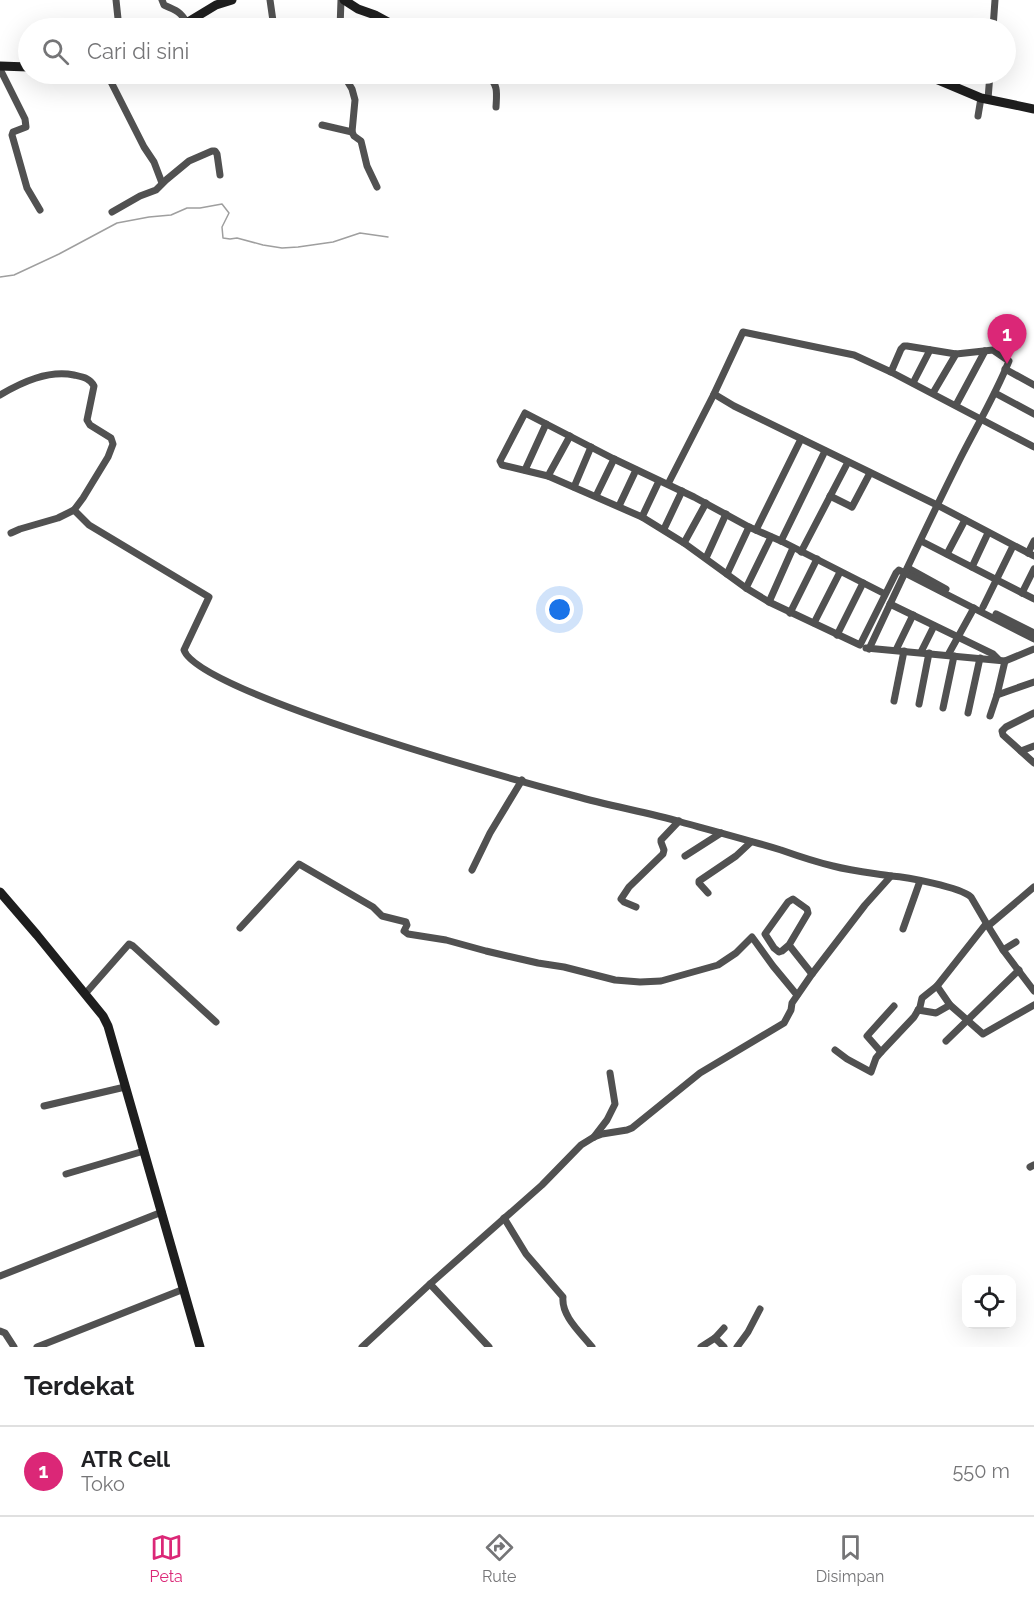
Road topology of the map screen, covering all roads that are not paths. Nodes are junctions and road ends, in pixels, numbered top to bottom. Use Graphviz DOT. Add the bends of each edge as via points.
graph roads {
  1 [pos="116,0"];
  2 [pos="162,0"];
  3 [pos="232,0"];
  4 [pos="270,0"];
  5 [pos="342,0"];
  6 [pos="995,0"];
  7 [pos="118,18"];
  8 [pos="181,18"];
  9 [pos="196,18"];
  10 [pos="273,18"];
  11 [pos="341,18"];
  12 [pos="381,18"];
  13 [pos="994,18"];
  14 [pos="0,67"];
  15 [pos="18,67"];
  16 [pos="112,84"];
  17 [pos="349,84"];
  18 [pos="495,84"];
  19 [pos="949,84"];
  20 [pos="988,84"];
  21 [pos="985,98"];
  22 [pos="496,107"];
  23 [pos="1034,109"];
  24 [pos="978,116"];
  25 [pos="322,125"];
  26 [pos="352,132"];
  27 [pos="220,175"];
  28 [pos="162,183"];
  29 [pos="377,187"];
  30 [pos="40,210"];
  31 [pos="112,212"];
  32 [pos="930,350"];
  33 [pos="985,351"];
  34 [pos="956,354"];
  35 [pos="1005,369"];
  36 [pos="891,372"];
  37 [pos="913,383"];
  38 [pos="1034,385"];
  39 [pos="933,393"];
  40 [pos="995,393"];
  41 [pos="714,394"];
  42 [pos="0,395"];
  43 [pos="956,405"];
  44 [pos="1034,414"];
  45 [pos="981,418"];
  46 [pos="546,424"];
  47 [pos="570,436"];
  48 [pos="801,439"];
  49 [pos="591,447"];
  50 [pos="1034,447"];
  51 [pos="825,451"];
  52 [pos="614,459"];
  53 [pos="848,462"];
  54 [pos="525,470"];
  55 [pos="636,470"];
  56 [pos="870,473"];
  57 [pos="548,476"];
  58 [pos="659,481"];
  59 [pos="668,484"];
  60 [pos="574,487"];
  61 [pos="682,492"];
  62 [pos="596,496"];
  63 [pos="830,496"];
  64 [pos="706,503"];
  65 [pos="937,505"];
  66 [pos="620,506"];
  67 [pos="74,510"];
  68 [pos="726,514"];
  69 [pos="642,517"];
  70 [pos="965,520"];
  71 [pos="753,528"];
  72 [pos="664,529"];
  73 [pos="11,533"];
  74 [pos="988,533"];
  75 [pos="771,537"];
  76 [pos="781,541"];
  77 [pos="921,541"];
  78 [pos="1034,541"];
  79 [pos="684,543"];
  80 [pos="1013,546"];
  81 [pos="794,548"];
  82 [pos="801,552"];
  83 [pos="947,554"];
  84 [pos="1031,554"];
  85 [pos="706,558"];
  86 [pos="817,560"];
  87 [pos="972,567"];
  88 [pos="1034,569"];
  89 [pos="907,571"];
  90 [pos="840,572"];
  91 [pos="727,574"];
  92 [pos="996,580"];
  93 [pos="863,583"];
  94 [pos="746,588"];
  95 [pos="1022,593"];
  96 [pos="885,594"];
  97 [pos="1034,599"];
  98 [pos="769,602"];
  99 [pos="890,604"];
  100 [pos="982,607"];
  101 [pos="974,608"];
  102 [pos="790,612"];
  103 [pos="913,615"];
  104 [pos="813,623"];
  105 [pos="934,626"];
  106 [pos="1034,633"];
  107 [pos="837,635"];
  108 [pos="957,636"];
  109 [pos="1034,639"];
  110 [pos="860,645"];
  111 [pos="868,649"];
  112 [pos="1034,649"];
  113 [pos="900,650"];
  114 [pos="925,653"];
  115 [pos="951,655"];
  116 [pos="980,658"];
  117 [pos="1002,660"];
  118 [pos="1034,682"];
  119 [pos="997,695"];
  120 [pos="894,701"];
  121 [pos="919,704"];
  122 [pos="943,708"];
  123 [pos="968,713"];
  124 [pos="1034,713"];
  125 [pos="990,716"];
  126 [pos="1034,746"];
  127 [pos="1021,751"];
  128 [pos="1034,763"];
  129 [pos="522,780"];
  130 [pos="680,821"];
  131 [pos="721,833"];
  132 [pos="751,842"];
  133 [pos="685,856"];
  134 [pos="472,870"];
  135 [pos="891,876"];
  136 [pos="920,881"];
  137 [pos="1032,891"];
  138 [pos="0,892"];
  139 [pos="708,893"];
  140 [pos="636,907"];
  141 [pos="987,925"];
  142 [pos="240,928"];
  143 [pos="903,929"];
  144 [pos="1016,942"];
  145 [pos="789,945"];
  146 [pos="1003,950"];
  147 [pos="1019,970"];
  148 [pos="812,974"];
  149 [pos="937,986"];
  150 [pos="1034,991"];
  151 [pos="85,994"];
  152 [pos="797,995"];
  153 [pos="950,1005"];
  154 [pos="1034,1005"];
  155 [pos="894,1006"];
  156 [pos="918,1010"];
  157 [pos="967,1019"];
  158 [pos="216,1022"];
  159 [pos="946,1041"];
  160 [pos="835,1050"];
  161 [pos="881,1052"];
  162 [pos="610,1073"];
  163 [pos="125,1087"];
  164 [pos="44,1106"];
  165 [pos="594,1137"];
  166 [pos="144,1151"];
  167 [pos="66,1174"];
  168 [pos="162,1212"];
  169 [pos="504,1218"];
  170 [pos="0,1276"];
  171 [pos="430,1284"];
  172 [pos="184,1289"];
  173 [pos="760,1309"];
  174 [pos="724,1328"];
  175 [pos="0,1331"];
  176 [pos="715,1338"];
  177 [pos="14,1347"];
  178 [pos="38,1347"];
  179 [pos="200,1347"];
  180 [pos="362,1347"];
  181 [pos="489,1347"];
  182 [pos="592,1347"];
  183 [pos="700,1347"];
  184 [pos="724,1347"];
  185 [pos="736,1347"];
  1 -- 7 [label="street"];
  2 -- 8 [label="street" via="164,5 179,11"];
  3 -- 9 [label="main road"];
  4 -- 10 [label="street"];
  5 -- 11 [label="street"];
  5 -- 12 [label="main road"];
  6 -- 13 [label="street"];
  14 -- 15 [label="main road"];
  14 -- 30 [label="street" via="25,119 26,127 12,135 27,188"];
  16 -- 28 [label="street"];
  17 -- 26 [label="street" via="356,100"];
  18 -- 22 [label="street"];
  19 -- 21 [label="main road"];
  20 -- 21 [label="street"];
  21 -- 23 [label="main road"];
  21 -- 24 [label="street"];
  25 -- 26 [label="street"];
  26 -- 29 [label="street" via="361,141"];
  27 -- 28 [label="street" via="217,154 212,151 189,161"];
  28 -- 31 [label="street" via="156,190"];
  32 -- 34 [label="street"];
  32 -- 36 [label="street" via="904,346"];
  32 -- 37 [label="street"];
  33 -- 34 [label="street"];
  33 -- 35 [label="street" via="993,350 1008,360"];
  33 -- 43 [label="street"];
  34 -- 39 [label="street"];
  35 -- 38 [label="street"];
  35 -- 40 [label="street"];
  36 -- 37 [label="street"];
  36 -- 41 [label="street" via="854,355 743,332"];
  37 -- 39 [label="street"];
  39 -- 43 [label="street"];
  40 -- 44 [label="street"];
  40 -- 45 [label="street"];
  41 -- 48 [label="street"];
  41 -- 59 [label="street"];
  42 -- 67 [label="street" via="18,384 54,374 84,377 93,383 87,420 114,444"];
  43 -- 45 [label="street"];
  45 -- 50 [label="street"];
  45 -- 65 [label="street"];
  46 -- 47 [label="street"];
  46 -- 54 [label="street"];
  46 -- 54 [label="street" via="525,413 500,461 502,465"];
  47 -- 49 [label="street"];
  47 -- 57 [label="street"];
  48 -- 51 [label="street"];
  48 -- 71 [label="street"];
  49 -- 52 [label="street"];
  49 -- 60 [label="street"];
  51 -- 53 [label="street"];
  51 -- 76 [label="street"];
  52 -- 55 [label="street"];
  52 -- 62 [label="street"];
  53 -- 56 [label="street"];
  53 -- 63 [label="street"];
  54 -- 57 [label="street"];
  55 -- 58 [label="street"];
  55 -- 66 [label="street"];
  56 -- 63 [label="street" via="852,507"];
  56 -- 65 [label="street"];
  57 -- 60 [label="street"];
  58 -- 59 [label="street"];
  58 -- 69 [label="street"];
  59 -- 61 [label="street"];
  60 -- 62 [label="street"];
  61 -- 64 [label="street"];
  61 -- 72 [label="street"];
  62 -- 66 [label="street"];
  63 -- 82 [label="street"];
  64 -- 68 [label="street"];
  64 -- 79 [label="street"];
  65 -- 70 [label="street"];
  65 -- 77 [label="street"];
  66 -- 69 [label="street"];
  67 -- 73 [label="street"];
  67 -- 129 [label="street" via="95,529 209,597 184,650 189,659 203,668 262,697 343,727"];
  68 -- 71 [label="street"];
  68 -- 85 [label="street"];
  69 -- 72 [label="street"];
  70 -- 74 [label="street"];
  70 -- 83 [label="street"];
  71 -- 75 [label="street"];
  71 -- 91 [label="street"];
  72 -- 79 [label="street"];
  74 -- 80 [label="street"];
  74 -- 87 [label="street"];
  75 -- 76 [label="street"];
  75 -- 94 [label="street"];
  76 -- 81 [label="street"];
  77 -- 83 [label="street"];
  77 -- 89 [label="street"];
  78 -- 84 [label="street"];
  79 -- 85 [label="street"];
  80 -- 84 [label="street"];
  80 -- 92 [label="street"];
  81 -- 82 [label="street"];
  81 -- 98 [label="street"];
  82 -- 86 [label="street"];
  83 -- 87 [label="street"];
  85 -- 91 [label="street"];
  86 -- 90 [label="street"];
  86 -- 102 [label="street"];
  87 -- 92 [label="street"];
  88 -- 95 [label="street"];
  89 -- 96 [label="street" via="897,570"];
  89 -- 99 [label="street"];
  89 -- 100 [label="street"];
  89 -- 101 [label="street"];
  90 -- 93 [label="street"];
  90 -- 104 [label="street"];
  91 -- 94 [label="street"];
  92 -- 95 [label="street"];
  92 -- 100 [label="street"];
  93 -- 96 [label="street"];
  93 -- 107 [label="street"];
  94 -- 98 [label="street"];
  95 -- 97 [label="street"];
  96 -- 110 [label="street"];
  98 -- 102 [label="street"];
  99 -- 103 [label="street"];
  99 -- 111 [label="street"];
  100 -- 106 [label="street"];
  101 -- 108 [label="street"];
  101 -- 109 [label="street"];
  102 -- 104 [label="street"];
  103 -- 105 [label="street"];
  103 -- 113 [label="street"];
  104 -- 107 [label="street"];
  105 -- 108 [label="street"];
  105 -- 114 [label="street"];
  107 -- 110 [label="street"];
  108 -- 115 [label="street"];
  108 -- 117 [label="street"];
  110 -- 111 [label="street"];
  111 -- 113 [label="street"];
  112 -- 117 [label="street"];
  113 -- 114 [label="street"];
  113 -- 120 [label="street"];
  114 -- 115 [label="street"];
  114 -- 121 [label="street"];
  115 -- 116 [label="street"];
  115 -- 122 [label="street"];
  116 -- 117 [label="street"];
  116 -- 123 [label="street"];
  117 -- 119 [label="street"];
  118 -- 119 [label="street"];
  119 -- 125 [label="street"];
  124 -- 127 [label="street" via="1002,731"];
  126 -- 127 [label="street"];
  127 -- 128 [label="street"];
  129 -- 130 [label="street"];
  129 -- 134 [label="street"];
  130 -- 131 [label="street"];
  130 -- 140 [label="street" via="661,840 663,854 621,899"];
  131 -- 132 [label="street"];
  131 -- 133 [label="street"];
  132 -- 135 [label="street" via="833,866"];
  132 -- 139 [label="street" via="699,881"];
  135 -- 136 [label="street"];
  135 -- 148 [label="street"];
  136 -- 141 [label="street" via="968,894"];
  136 -- 143 [label="street"];
  137 -- 141 [label="street"];
  138 -- 151 [label="main road"];
  141 -- 146 [label="street"];
  141 -- 149 [label="street"];
  142 -- 152 [label="street" via="299,864 382,916 406,922 404,931 408,934 615,980 661,981 704,970 736,953 752,937"];
  144 -- 146 [label="street"];
  145 -- 145 [label="street" via="808,913 792,900 765,934 779,952"];
  145 -- 148 [label="street"];
  146 -- 147 [label="street"];
  147 -- 150 [label="street"];
  147 -- 157 [label="street"];
  148 -- 152 [label="street"];
  149 -- 153 [label="street"];
  149 -- 156 [label="street" via="922,998"];
  151 -- 158 [label="street" via="129,944"];
  151 -- 163 [label="main road" via="108,1026"];
  152 -- 165 [label="street" via="788,1018 778,1027 700,1072 627,1131"];
  153 -- 156 [label="street" via="936,1013"];
  153 -- 157 [label="street"];
  154 -- 157 [label="street" via="984,1034"];
  155 -- 161 [label="street" via="867,1036"];
  156 -- 161 [label="street"];
  157 -- 159 [label="street"];
  160 -- 161 [label="street" via="871,1072"];
  162 -- 165 [label="street" via="615,1104"];
  163 -- 164 [label="street"];
  163 -- 166 [label="main road"];
  165 -- 169 [label="street"];
  166 -- 167 [label="street"];
  166 -- 168 [label="main road"];
  168 -- 170 [label="street"];
  168 -- 172 [label="main road"];
  169 -- 171 [label="street"];
  169 -- 182 [label="street" via="526,1254 563,1297 566,1314"];
  171 -- 180 [label="street"];
  171 -- 181 [label="street"];
  172 -- 178 [label="street"];
  172 -- 179 [label="main road"];
  173 -- 185 [label="street"];
  174 -- 176 [label="street"];
  175 -- 177 [label="street"];
  176 -- 183 [label="street"];
  176 -- 184 [label="street"];
}
